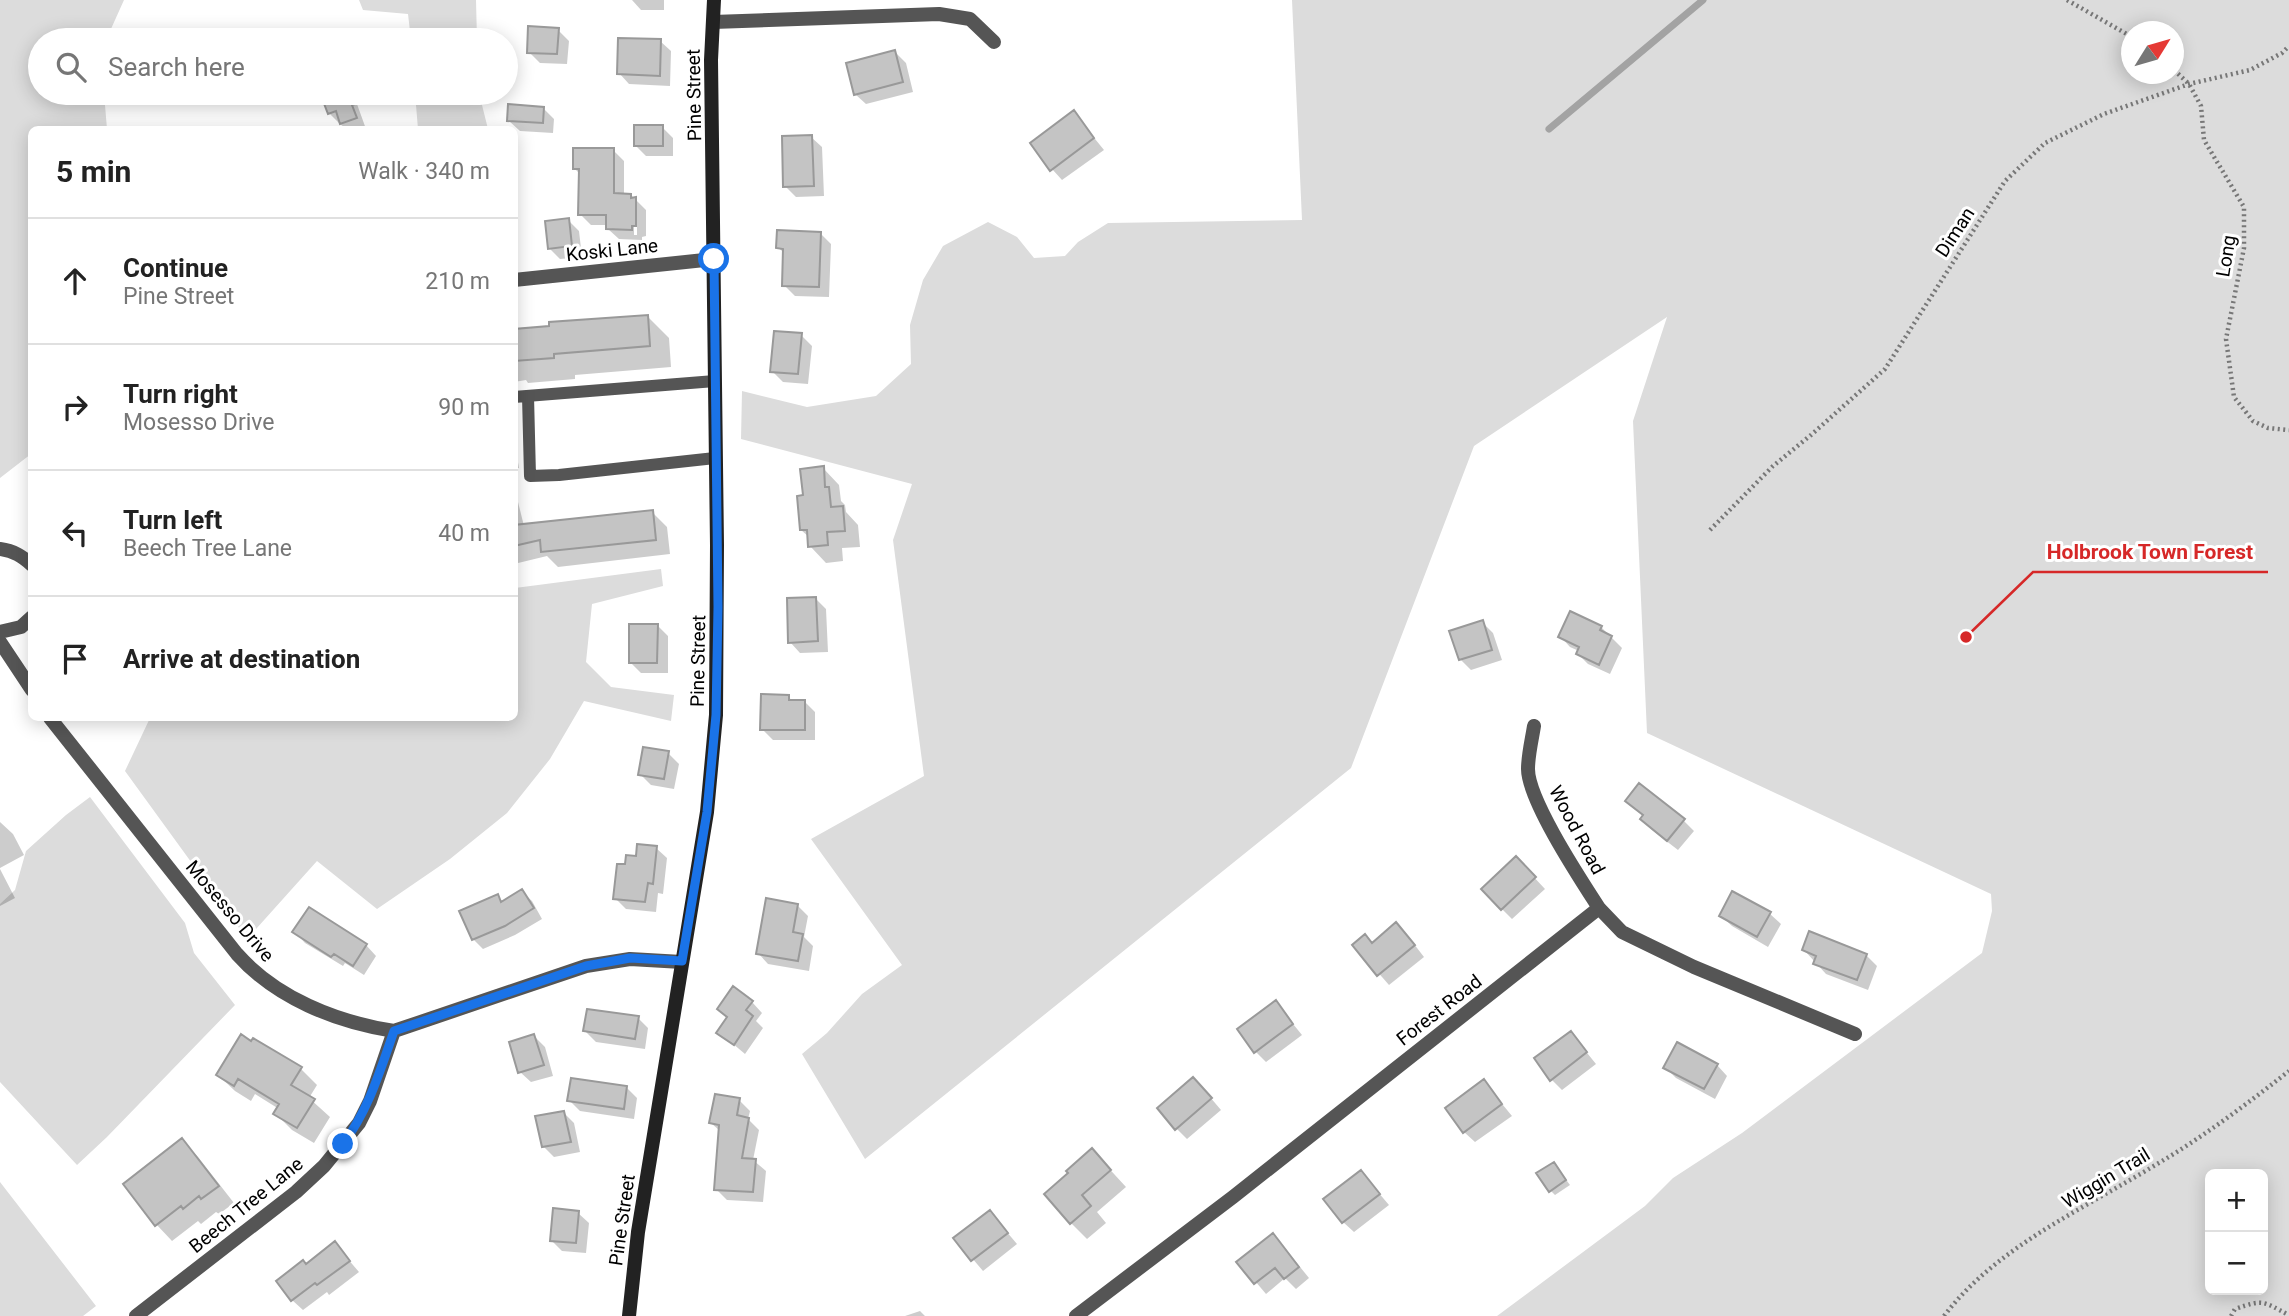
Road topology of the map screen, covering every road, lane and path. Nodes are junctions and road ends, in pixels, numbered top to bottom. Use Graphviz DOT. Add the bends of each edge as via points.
graph roads {
  1 [pos="714,0"];
  2 [pos="2067,0"];
  3 [pos="713,22"];
  4 [pos="2121,31"];
  5 [pos="994,42"];
  6 [pos="2289,46"];
  7 [pos="2184,79"];
  8 [pos="2189,84"];
  9 [pos="714,259"];
  10 [pos="518,280"];
  11 [pos="715,381"];
  12 [pos="528,396"];
  13 [pos="518,397"];
  14 [pos="2289,430"];
  15 [pos="715,458"];
  16 [pos="1710,530"];
  17 [pos="0,549"];
  18 [pos="28,561"];
  19 [pos="28,621"];
  20 [pos="0,632"];
  21 [pos="0,642"];
  22 [pos="28,684"];
  23 [pos="52,721"];
  24 [pos="1534,726"];
  25 [pos="1599,908"];
  26 [pos="682,961"];
  27 [pos="394,1031"];
  28 [pos="1855,1034"];
  29 [pos="2289,1071"];
  30 [pos="2289,1315"];
  31 [pos="136,1316"];
  32 [pos="629,1316"];
  33 [pos="1076,1316"];
  34 [pos="1944,1316"];
  35 [pos="2231,1316"];
  1 -- 3 [label="main road, Pine Street"];
  2 -- 4 [label="path"];
  3 -- 5 [label="street" via="939,14 970,19"];
  3 -- 9 [label="main road, Pine Street"];
  6 -- 8 [label="path, Diman" via="2250,70"];
  7 -- 8 [label="path, Long"];
  8 -- 14 [label="path, Long" via="2201,107 2204,140 2244,207 2244,248 2226,339 2234,397 2253,421"];
  8 -- 16 [label="path, Diman" via="2104,114 2045,143 2006,181 1885,369 1773,466"];
  9 -- 10 [label="street, Koski Lane"];
  9 -- 11 [label="main road, Pine Street"];
  11 -- 12 [label="lane"];
  11 -- 15 [label="main road, Pine Street"];
  12 -- 13 [label="lane"];
  12 -- 15 [label="lane" via="530,476"];
  15 -- 26 [label="main road, Pine Street" via="716,715 707,812"];
  17 -- 18 [label="street"];
  19 -- 20 [label="street"];
  21 -- 22 [label="street"];
  23 -- 27 [label="street, Mosesso Drive" via="254,974 298,1002"];
  24 -- 25 [label="street, Wood Road" via="1528,770 1537,801"];
  25 -- 28 [label="street" via="1622,932"];
  25 -- 33 [label="street, Forest Road"];
  26 -- 27 [label="street" via="630,958 586,966"];
  26 -- 32 [label="main road, Pine Street" via="638,1232"];
  27 -- 31 [label="street, Beech Tree Lane" via="359,1123 324,1166"];
  29 -- 34 [label="path, Wiggin Trail" via="2159,1163 2011,1252"];
  30 -- 35 [label="path" via="2257,1301 2235,1309"];
}
